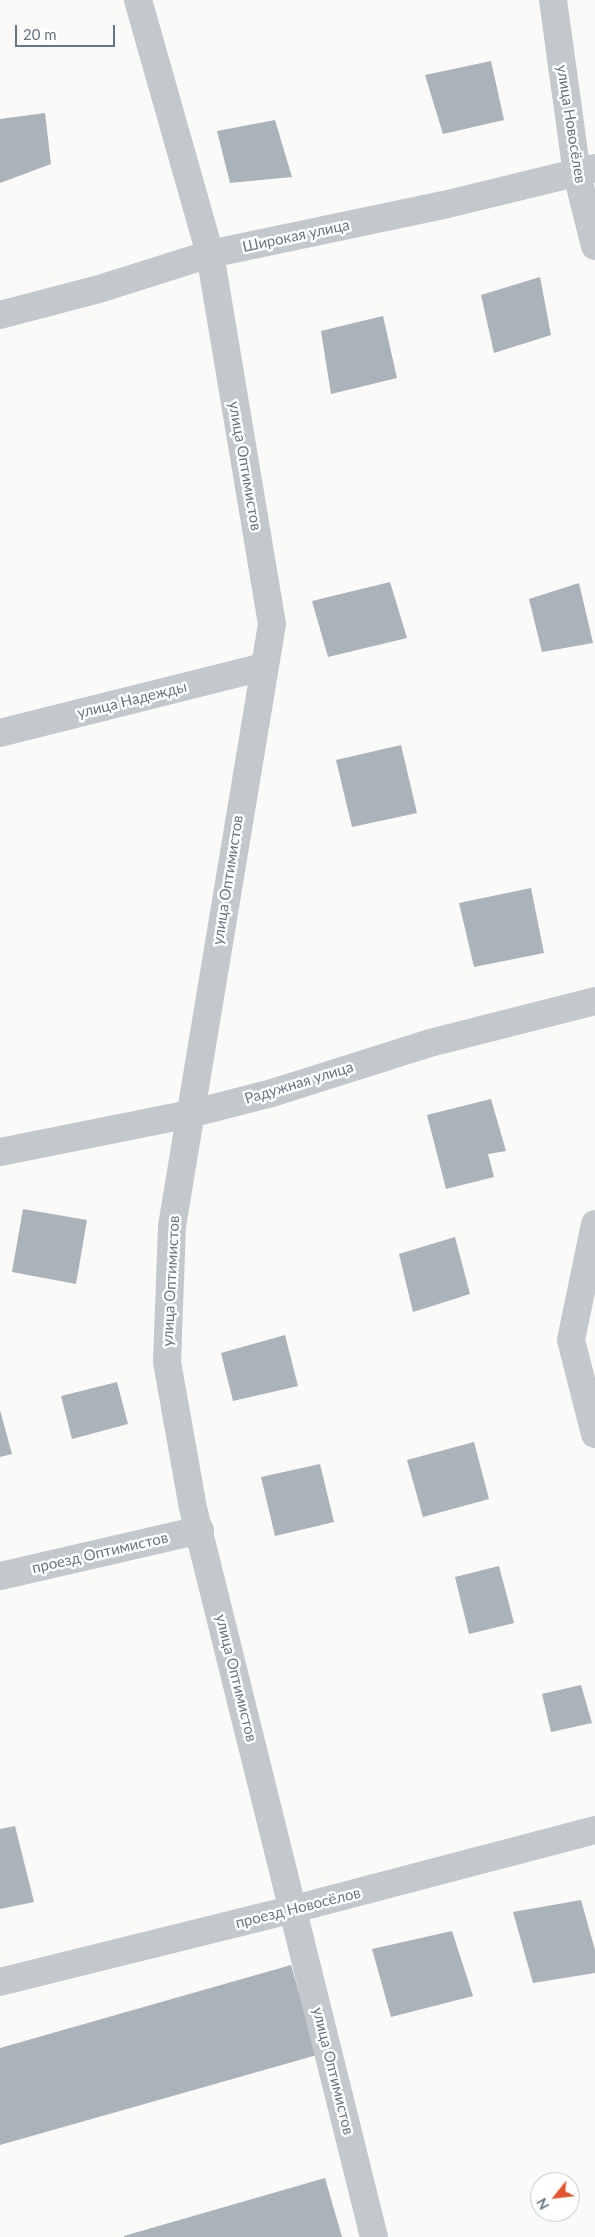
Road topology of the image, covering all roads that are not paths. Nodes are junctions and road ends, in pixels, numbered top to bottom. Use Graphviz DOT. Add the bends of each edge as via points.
graph roads {
  1 [pos="138,0"];
  2 [pos="553,0"];
  3 [pos="586,171"];
  4 [pos="595,246"];
  5 [pos="210,254"];
  6 [pos="0,315"];
  7 [pos="263,667"];
  8 [pos="0,733"];
  9 [pos="595,1001"];
  10 [pos="190,1114"];
  11 [pos="0,1152"];
  12 [pos="595,1224"];
  13 [pos="595,1434"];
  14 [pos="200,1530"];
  15 [pos="0,1576"];
  16 [pos="595,1830"];
  17 [pos="294,1909"];
  18 [pos="0,1982"];
  19 [pos="374,2237"];
  1 -- 5 [label="street, улица Оптимистов"];
  2 -- 3 [label="street, улица Новосёлев"];
  3 -- 4 [label="street, улица Новосёлев"];
  3 -- 5 [label="street, Широкая улица"];
  5 -- 6 [label="street, Широкая улица" via="99,289"];
  5 -- 7 [label="street, улица Оптимистов" via="272,624"];
  7 -- 8 [label="street, улица Надежды"];
  7 -- 10 [label="street, улица Оптимистов"];
  9 -- 10 [label="street, Радужная улица" via="430,1043 272,1093"];
  10 -- 11 [label="street, Радужная улица"];
  10 -- 14 [label="street, улица Оптимистов" via="172,1226 168,1362"];
  12 -- 13 [label="street" via="571,1340"];
  14 -- 15 [label="street, проезд Оптимистов"];
  14 -- 17 [label="street, улица Оптимистов"];
  16 -- 17 [label="street, проезд Новосёлов"];
  17 -- 18 [label="street, проезд Новосёлов"];
  17 -- 19 [label="street, улица Оптимистов"];
}
